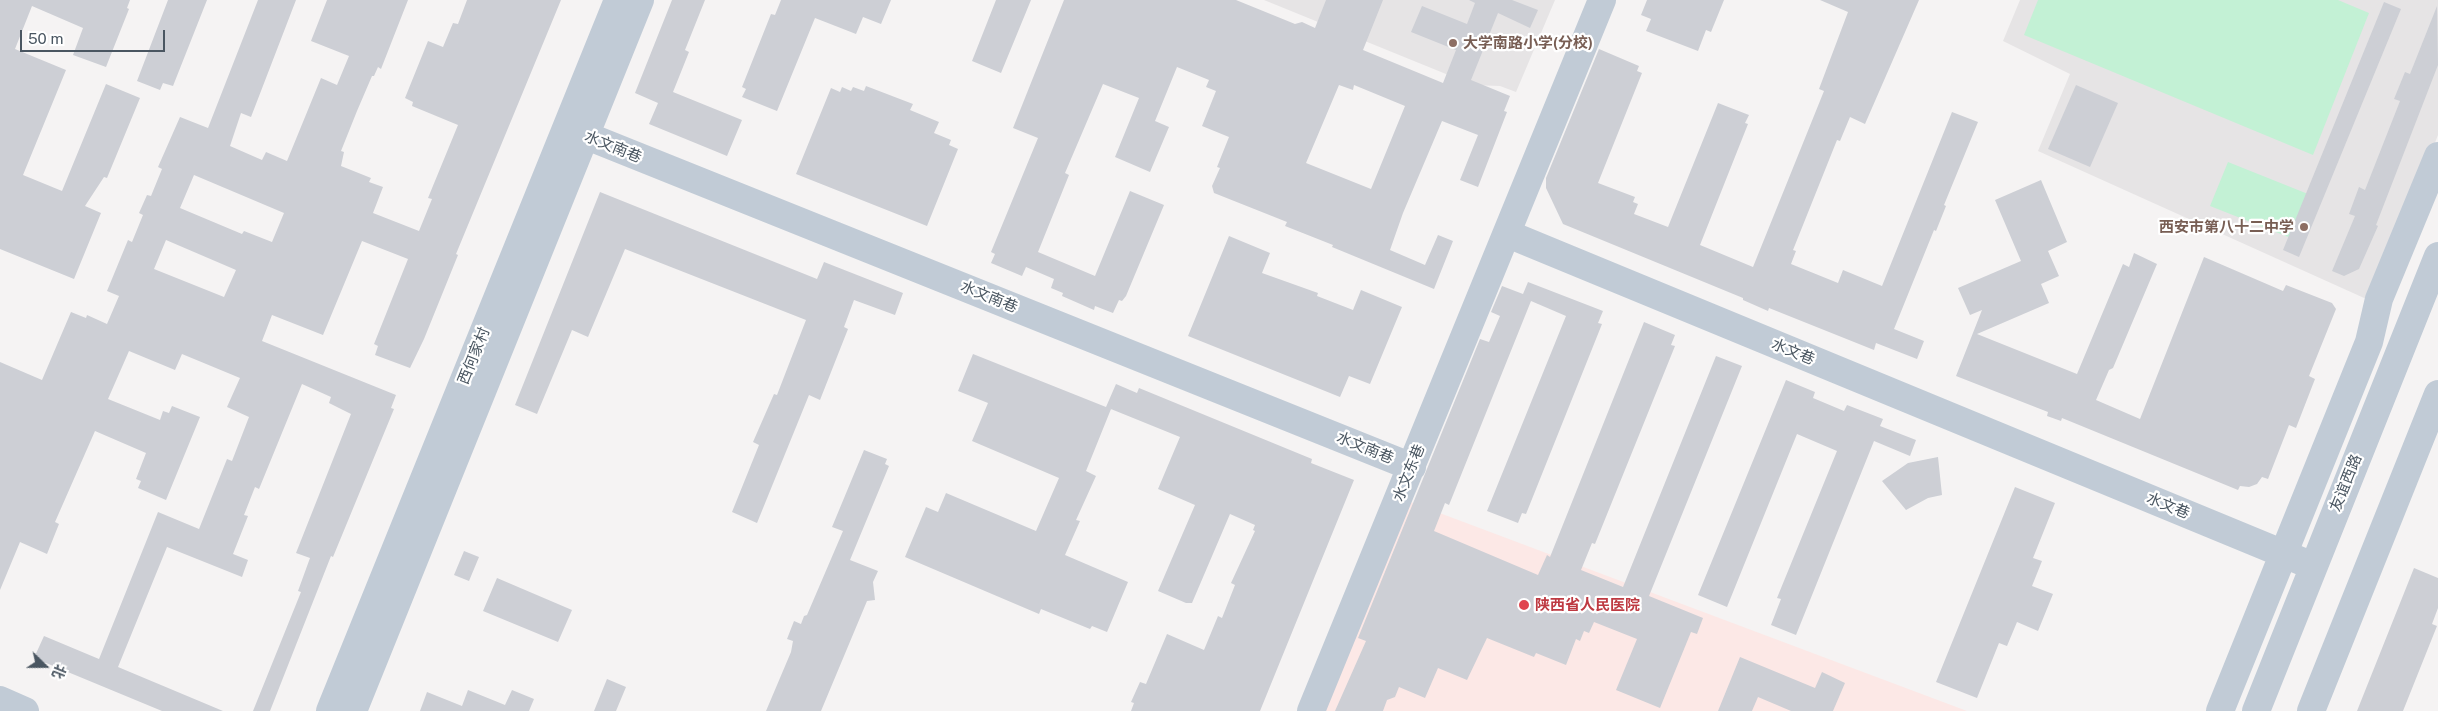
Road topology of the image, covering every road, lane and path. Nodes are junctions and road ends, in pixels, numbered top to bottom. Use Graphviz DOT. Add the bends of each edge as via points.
graph roads {
  1 [pos="618,0"];
  2 [pos="640,0"];
  3 [pos="1602,0"];
  4 [pos="576,132"];
  5 [pos="2438,156"];
  6 [pos="1508,234"];
  7 [pos="2438,256"];
  8 [pos="2438,302"];
  9 [pos="2438,394"];
  10 [pos="1412,467"];
  11 [pos="2283,554"];
  12 [pos="2313,566"];
  13 [pos="0,700"];
  14 [pos="25,711"];
  15 [pos="330,711"];
  16 [pos="353,711"];
  17 [pos="1311,711"];
  18 [pos="2220,711"];
  19 [pos="2256,711"];
  20 [pos="2276,711"];
  21 [pos="2311,711"];
  1 -- 4 [label="street, 西何家村"];
  2 -- 4 [label="street, 西何家村"];
  3 -- 6 [label="street"];
  4 -- 10 [label="street, 水文南巷"];
  4 -- 15 [label="street, 西何家村"];
  4 -- 16 [label="street, 西何家村"];
  5 -- 11 [label="street" via="2379,299 2369,342"];
  6 -- 10 [label="street, 水文东巷"];
  6 -- 11 [label="street, 水文巷"];
  7 -- 12 [label="street, 友谊西路"];
  8 -- 20 [label="street, 友谊西路"];
  9 -- 21 [label="street"];
  10 -- 17 [label="street, 水文东巷"];
  11 -- 12 [label="street, 水文巷"];
  11 -- 18 [label="street"];
  12 -- 19 [label="street, 友谊西路"];
  13 -- 14 [label="street"];
}
